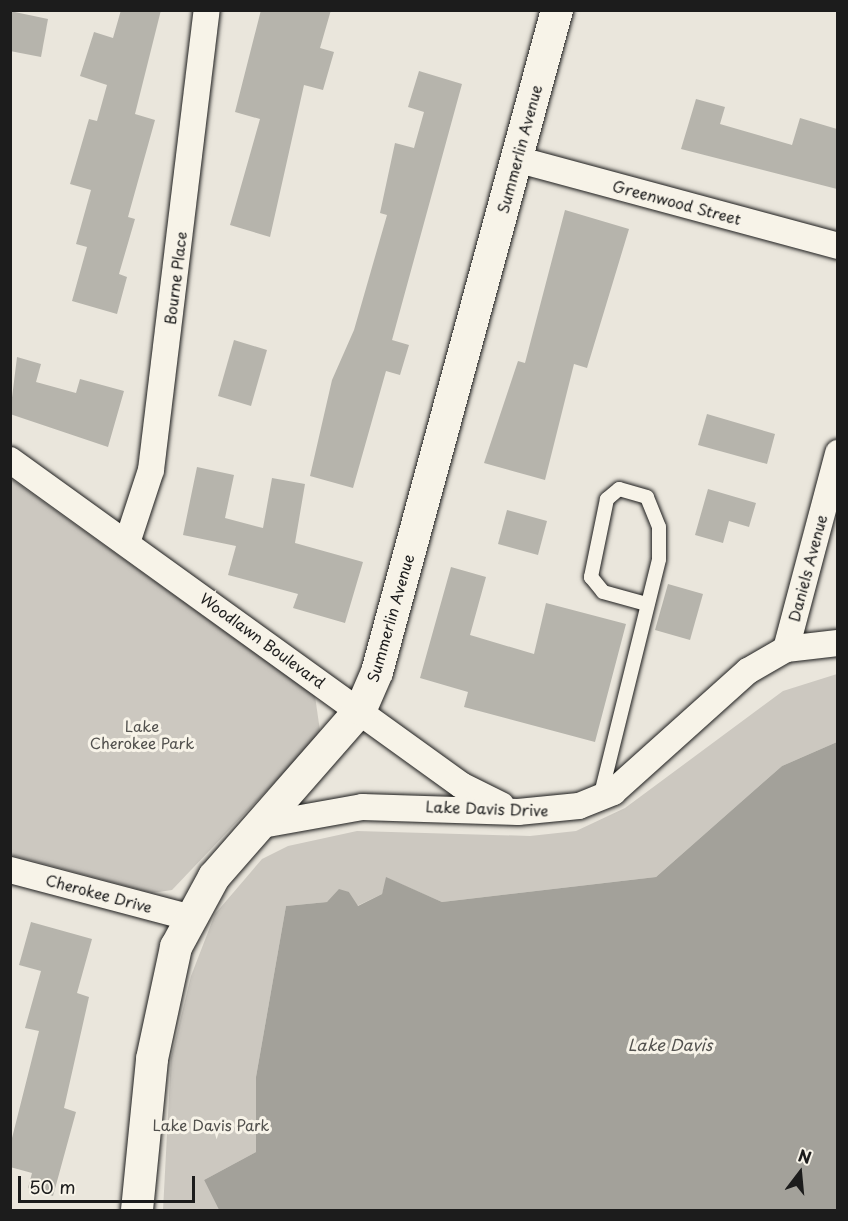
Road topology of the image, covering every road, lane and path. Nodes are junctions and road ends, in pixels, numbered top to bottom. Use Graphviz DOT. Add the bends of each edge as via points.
graph roads {
  1 [pos="207,10"];
  2 [pos="557,10"];
  3 [pos="516,159"];
  4 [pos="837,246"];
  5 [pos="837,453"];
  6 [pos="10,460"];
  7 [pos="127,543"];
  8 [pos="647,604"];
  9 [pos="837,643"];
  10 [pos="786,649"];
  11 [pos="360,709"];
  12 [pos="600,798"];
  13 [pos="518,812"];
  14 [pos="262,825"];
  15 [pos="10,870"];
  16 [pos="188,917"];
  17 [pos="136,1210"];
  1 -- 7 [label="street, Bourne Place" via="151,470"];
  2 -- 3 [label="street, Summerlin Avenue"];
  3 -- 4 [label="street, Greenwood Street"];
  3 -- 11 [label="street, Summerlin Avenue" via="377,672"];
  5 -- 10 [label="street, Daniels Avenue"];
  6 -- 7 [label="street, Woodlawn Boulevard"];
  7 -- 11 [label="street, Woodlawn Boulevard"];
  8 -- 8 [label="lane" via="659,559 659,527 647,497 619,489 607,499 591,577 603,592"];
  8 -- 12 [label="lane"];
  9 -- 10 [label="street, Lake Davis Drive"];
  10 -- 12 [label="street, Lake Davis Drive" via="748,671 642,768"];
  11 -- 13 [label="street, Woodlawn Boulevard" via="461,785"];
  11 -- 14 [label="street, Summerlin Avenue"];
  12 -- 13 [label="street, Lake Davis Drive" via="579,806"];
  13 -- 14 [label="street, Lake Davis Drive" via="362,807"];
  14 -- 16 [label="street, Summerlin Avenue" via="214,877"];
  15 -- 16 [label="street, Cherokee Drive"];
  16 -- 17 [label="street, Summerlin Avenue" via="168,975 152,1059"];
}
